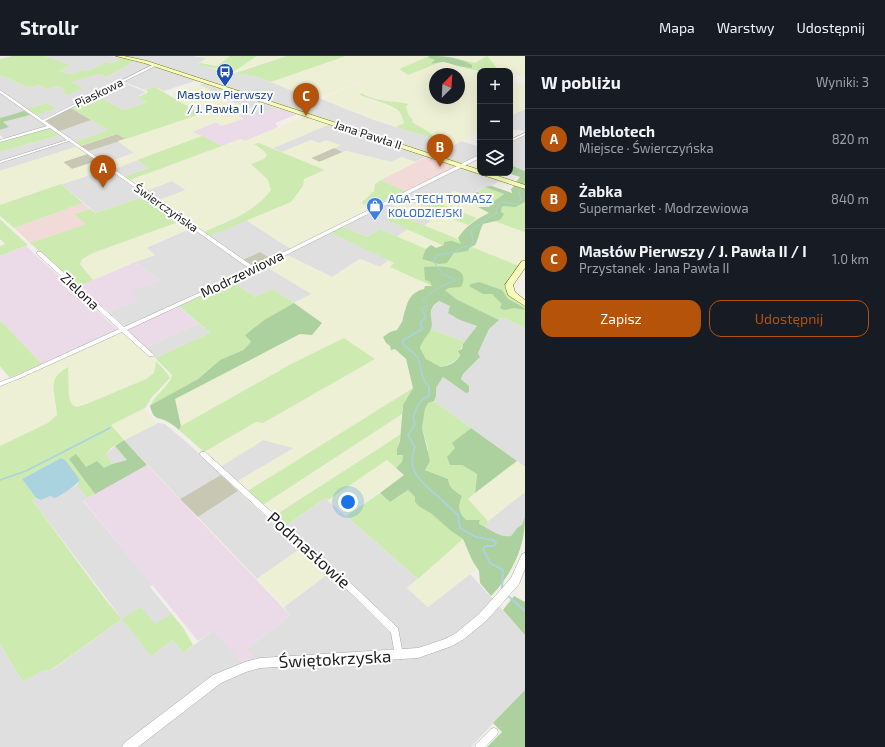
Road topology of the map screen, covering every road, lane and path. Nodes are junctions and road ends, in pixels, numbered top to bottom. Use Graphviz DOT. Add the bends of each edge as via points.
graph roads {
  1 [pos="118,56"];
  2 [pos="155,65"];
  3 [pos="0,91"];
  4 [pos="43,121"];
  5 [pos="50,126"];
  6 [pos="525,134"];
  7 [pos="70,140"];
  8 [pos="512,140"];
  9 [pos="0,141"];
  10 [pos="477,157"];
  11 [pos="0,162"];
  12 [pos="460,165"];
  13 [pos="477,171"];
  14 [pos="492,176"];
  15 [pos="522,186"];
  16 [pos="39,253"];
  17 [pos="525,263"];
  18 [pos="254,269"];
  19 [pos="525,304"];
  20 [pos="122,330"];
  21 [pos="151,356"];
  22 [pos="0,384"];
  23 [pos="203,454"];
  24 [pos="525,557"];
  25 [pos="399,655"];
  26 [pos="494,732"];
  27 [pos="128,747"];
  28 [pos="479,747"];
  1 -- 2 [label="main road, Jana Pawła II"];
  2 -- 4 [label="street, Piaskowa"];
  2 -- 12 [label="main road, Jana Pawła II"];
  3 -- 4 [label="street, Świerczyńska"];
  4 -- 5 [label="street, Świerczyńska"];
  5 -- 7 [label="street, Świerczyńska"];
  5 -- 9 [label="street"];
  6 -- 8 [label="street"];
  7 -- 11 [label="street"];
  7 -- 18 [label="street, Świerczyńska"];
  10 -- 12 [label="street, Modrzewiowa"];
  12 -- 13 [label="main road, Jana Pawła II"];
  12 -- 18 [label="street, Modrzewiowa"];
  14 -- 15 [label="main road"];
  16 -- 20 [label="street, Zielona"];
  17 -- 19 [label="main road" via="509,285 511,293"];
  18 -- 20 [label="street, Modrzewiowa"];
  20 -- 21 [label="street, Zielona"];
  20 -- 22 [label="street, Modrzewiowa"];
  23 -- 25 [label="street, Podmasłowie" via="356,593 395,632"];
  24 -- 25 [label="street, Świętokrzyska" via="515,581 483,617 460,636 448,644 418,653"];
  25 -- 27 [label="street, Świętokrzyska" via="260,663 245,667 217,679"];
  26 -- 28 [label="street"];
}
